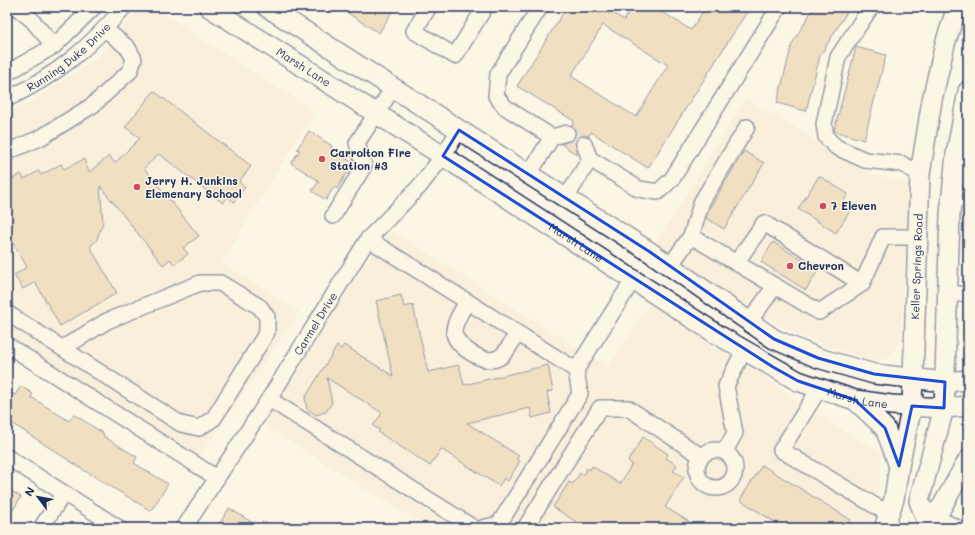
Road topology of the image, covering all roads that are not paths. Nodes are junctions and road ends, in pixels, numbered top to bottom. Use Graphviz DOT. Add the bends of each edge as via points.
graph roads {
  1 [pos="16,7"];
  2 [pos="94,7"];
  3 [pos="124,7"];
  4 [pos="208,7"];
  5 [pos="267,7"];
  6 [pos="429,7"];
  7 [pos="485,7"];
  8 [pos="540,7"];
  9 [pos="779,7"];
  10 [pos="871,7"];
  11 [pos="957,7"];
  12 [pos="105,29"];
  13 [pos="54,46"];
  14 [pos="7,73"];
  15 [pos="393,88"];
  16 [pos="968,91"];
  17 [pos="7,99"];
  18 [pos="376,114"];
  19 [pos="747,127"];
  20 [pos="459,130"];
  21 [pos="567,133"];
  22 [pos="552,137"];
  23 [pos="584,144"];
  24 [pos="7,152"];
  25 [pos="443,156"];
  26 [pos="590,159"];
  27 [pos="529,174"];
  28 [pos="920,174"];
  29 [pos="566,198"];
  30 [pos="960,198"];
  31 [pos="333,216"];
  32 [pos="691,236"];
  33 [pos="918,237"];
  34 [pos="368,239"];
  35 [pos="736,263"];
  36 [pos="670,266"];
  37 [pos="633,280"];
  38 [pos="862,284"];
  39 [pos="775,286"];
  40 [pos="948,294"];
  41 [pos="968,294"];
  42 [pos="467,301"];
  43 [pos="7,313"];
  44 [pos="749,322"];
  45 [pos="517,333"];
  46 [pos="7,345"];
  47 [pos="63,348"];
  48 [pos="744,350"];
  49 [pos="576,370"];
  50 [pos="913,377"];
  51 [pos="968,380"];
  52 [pos="945,382"];
  53 [pos="819,389"];
  54 [pos="269,399"];
  55 [pos="855,400"];
  56 [pos="912,406"];
  57 [pos="968,406"];
  58 [pos="944,408"];
  59 [pos="725,451"];
  60 [pos="701,456"];
  61 [pos="7,457"];
  62 [pos="968,460"];
  63 [pos="899,466"];
  64 [pos="217,478"];
  65 [pos="64,493"];
  66 [pos="887,521"];
  67 [pos="921,522"];
  68 [pos="968,522"];
  69 [pos="41,528"];
  70 [pos="119,528"];
  71 [pos="184,528"];
  72 [pos="474,528"];
  73 [pos="482,528"];
  74 [pos="525,528"];
  75 [pos="958,528"];
  76 [pos="963,528"];
  1 -- 13 [label="street" via="31,18"];
  2 -- 13 [label="street, Running Duke Drive"];
  3 -- 12 [label="street, Running Duke Drive"];
  4 -- 18 [label="main road, Marsh Lane"];
  5 -- 15 [label="main road"];
  6 -- 7 [label="street" via="414,31 455,56"];
  8 -- 22 [label="street" via="498,74 496,96 505,107"];
  9 -- 26 [label="street" via="672,179 658,192 639,189"];
  10 -- 28 [label="street" via="838,57 824,124 826,137 836,147 865,160 902,164"];
  11 -- 28 [label="main road, Keller Springs Road" via="932,100"];
  12 -- 17 [label="street, Running Duke Drive" via="60,70"];
  12 -- 24 [label="street" via="128,48 134,59 130,71 93,105 62,126"];
  13 -- 14 [label="street, Running Duke Drive"];
  15 -- 18 [label="street"];
  15 -- 20 [label="main road"];
  16 -- 30 [label="main road" via="956,154"];
  18 -- 25 [label="main road, Marsh Lane"];
  18 -- 31 [label="street" via="357,143 364,166"];
  19 -- 32 [label="street" via="702,201"];
  20 -- 25 [label="street, Carmel Drive"];
  20 -- 27 [label="main road"];
  21 -- 22 [label="street"];
  22 -- 27 [label="street"];
  23 -- 26 [label="street"];
  25 -- 34 [label="street, Carmel Drive" via="419,187"];
  25 -- 37 [label="main road, Marsh Lane"];
  26 -- 29 [label="street"];
  27 -- 29 [label="main road"];
  28 -- 33 [label="main road, Keller Springs Road"];
  29 -- 36 [label="main road"];
  30 -- 40 [label="main road"];
  32 -- 35 [label="street"];
  32 -- 36 [label="street"];
  33 -- 38 [label="street" via="882,237"];
  33 -- 50 [label="main road, Keller Springs Road"];
  34 -- 42 [label="street"];
  34 -- 54 [label="street, Carmel Drive"];
  35 -- 38 [label="street" via="764,223"];
  35 -- 39 [label="street"];
  36 -- 44 [label="main road"];
  37 -- 48 [label="main road, Marsh Lane"];
  37 -- 49 [label="street"];
  38 -- 39 [label="street" via="819,312"];
  39 -- 44 [label="street"];
  40 -- 41 [label="street"];
  40 -- 52 [label="main road"];
  42 -- 45 [label="street"];
  42 -- 45 [label="street" via="454,332 459,344 482,359 496,359"];
  43 -- 47 [label="street"];
  44 -- 50 [label="main road" via="774,339 818,358 874,374"];
  45 -- 49 [label="street"];
  46 -- 64 [label="street"];
  47 -- 47 [label="street" via="182,424 199,428 214,418 267,332 267,317 260,307 220,283 200,283 107,321"];
  48 -- 53 [label="main road, Marsh Lane" via="798,381"];
  48 -- 59 [label="street" via="726,386 735,433"];
  49 -- 73 [label="street" via="580,394 499,524"];
  50 -- 52 [label="main road"];
  50 -- 56 [label="main road, Keller Springs Road"];
  51 -- 52 [label="main road"];
  52 -- 58 [label="main road"];
  53 -- 55 [label="main road, Marsh Lane"];
  53 -- 66 [label="street" via="781,450"];
  54 -- 64 [label="street, Carmel Drive"];
  54 -- 72 [label="street"];
  55 -- 56 [label="main road, Marsh Lane"];
  55 -- 63 [label="main road" via="885,428"];
  56 -- 58 [label="main road, Marsh Lane"];
  56 -- 63 [label="main road, Keller Springs Road"];
  57 -- 58 [label="main road, Marsh Lane"];
  58 -- 67 [label="main road" via="919,501"];
  59 -- 60 [label="street" via="712,450"];
  59 -- 60 [label="street" via="734,460 735,473 733,479 723,487 710,487 700,480 697,468"];
  60 -- 74 [label="street" via="628,408 600,408"];
  61 -- 65 [label="street"];
  62 -- 67 [label="main road" via="940,510"];
  63 -- 66 [label="main road, Keller Springs Road" via="894,500"];
  64 -- 71 [label="street, Carmel Drive"];
  65 -- 69 [label="street"];
  65 -- 70 [label="street"];
  67 -- 75 [label="street" via="943,521"];
  68 -- 76 [label="street"];
}
